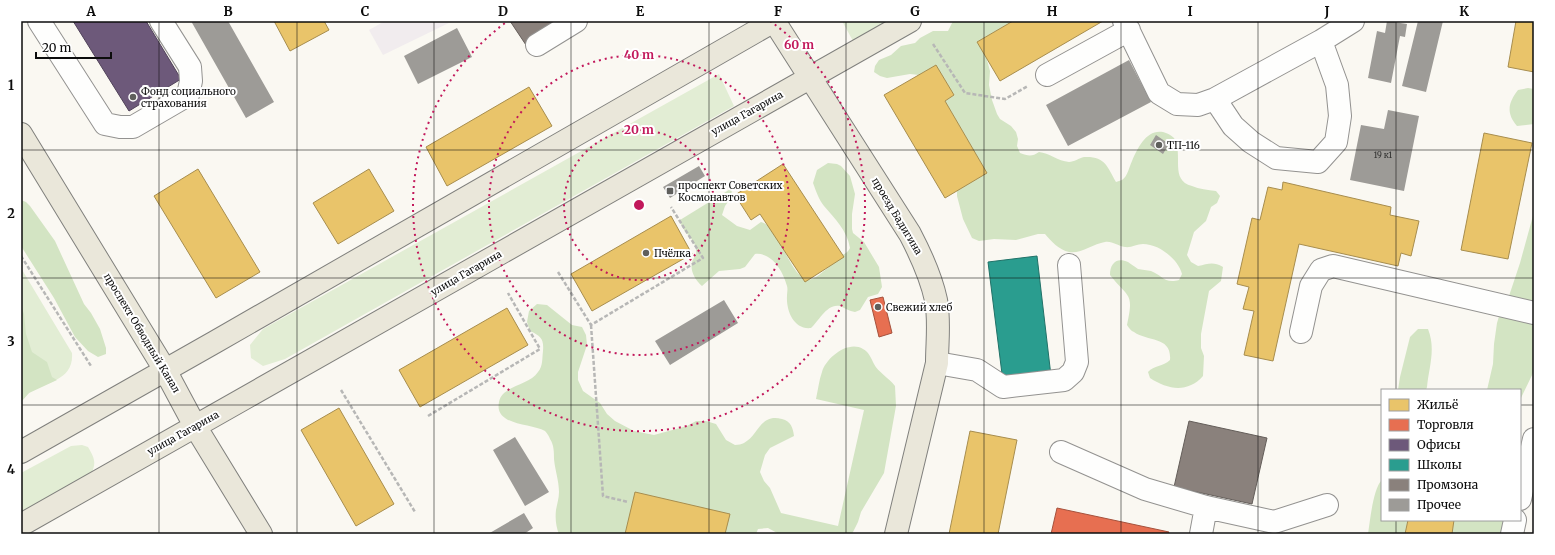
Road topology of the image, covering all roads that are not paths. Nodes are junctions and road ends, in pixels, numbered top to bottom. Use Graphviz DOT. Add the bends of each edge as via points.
graph roads {
  1 [pos="39,21"];
  2 [pos="161,21"];
  3 [pos="576,21"];
  4 [pos="774,21"];
  5 [pos="910,21"];
  6 [pos="1353,21"];
  7 [pos="1127,25"];
  8 [pos="1321,41"];
  9 [pos="537,45"];
  10 [pos="1047,75"];
  11 [pos="810,77"];
  12 [pos="1215,99"];
  13 [pos="21,134"];
  14 [pos="1069,265"];
  15 [pos="1534,313"];
  16 [pos="1301,332"];
  17 [pos="936,363"];
  18 [pos="165,370"];
  19 [pos="195,426"];
  20 [pos="1534,439"];
  21 [pos="21,452"];
  22 [pos="1061,452"];
  23 [pos="1521,495"];
  24 [pos="1327,506"];
  25 [pos="1206,507"];
  26 [pos="1515,521"];
  27 [pos="21,525"];
  28 [pos="261,534"];
  29 [pos="896,534"];
  30 [pos="1201,534"];
  31 [pos="1512,534"];
  1 -- 2 [label="street" via="104,124 120,127 133,127 188,95 190,67"];
  3 -- 9 [label="street"];
  4 -- 11 [label="main road"];
  4 -- 18 [label="main road"];
  5 -- 11 [label="main road, улица Гагарина"];
  6 -- 8 [label="street"];
  7 -- 10 [label="street"];
  7 -- 12 [label="street" via="1160,93 1177,104 1198,105"];
  8 -- 12 [label="street"];
  8 -- 12 [label="street" via="1337,85 1340,116 1336,142 1318,162 1276,158 1251,142 1233,126"];
  11 -- 17 [label="main road, проезд Бадигина" via="910,234 925,263 936,301"];
  11 -- 19 [label="main road, улица Гагарина"];
  13 -- 18 [label="main road, проспект Обводный Канал"];
  14 -- 17 [label="street" via="1077,362 1073,372 1064,380 1003,387 976,370"];
  15 -- 16 [label="street" via="1333,266 1321,270 1311,286"];
  17 -- 29 [label="main road, проезд Бадигина"];
  18 -- 19 [label="main road, проспект Обводный Канал"];
  18 -- 21 [label="main road"];
  19 -- 27 [label="main road, улица Гагарина"];
  19 -- 28 [label="main road, проспект Обводный Канал"];
  20 -- 23 [label="street"];
  22 -- 25 [label="street" via="1145,489"];
  24 -- 25 [label="street" via="1274,522"];
  25 -- 30 [label="street"];
  26 -- 31 [label="street"];
}
